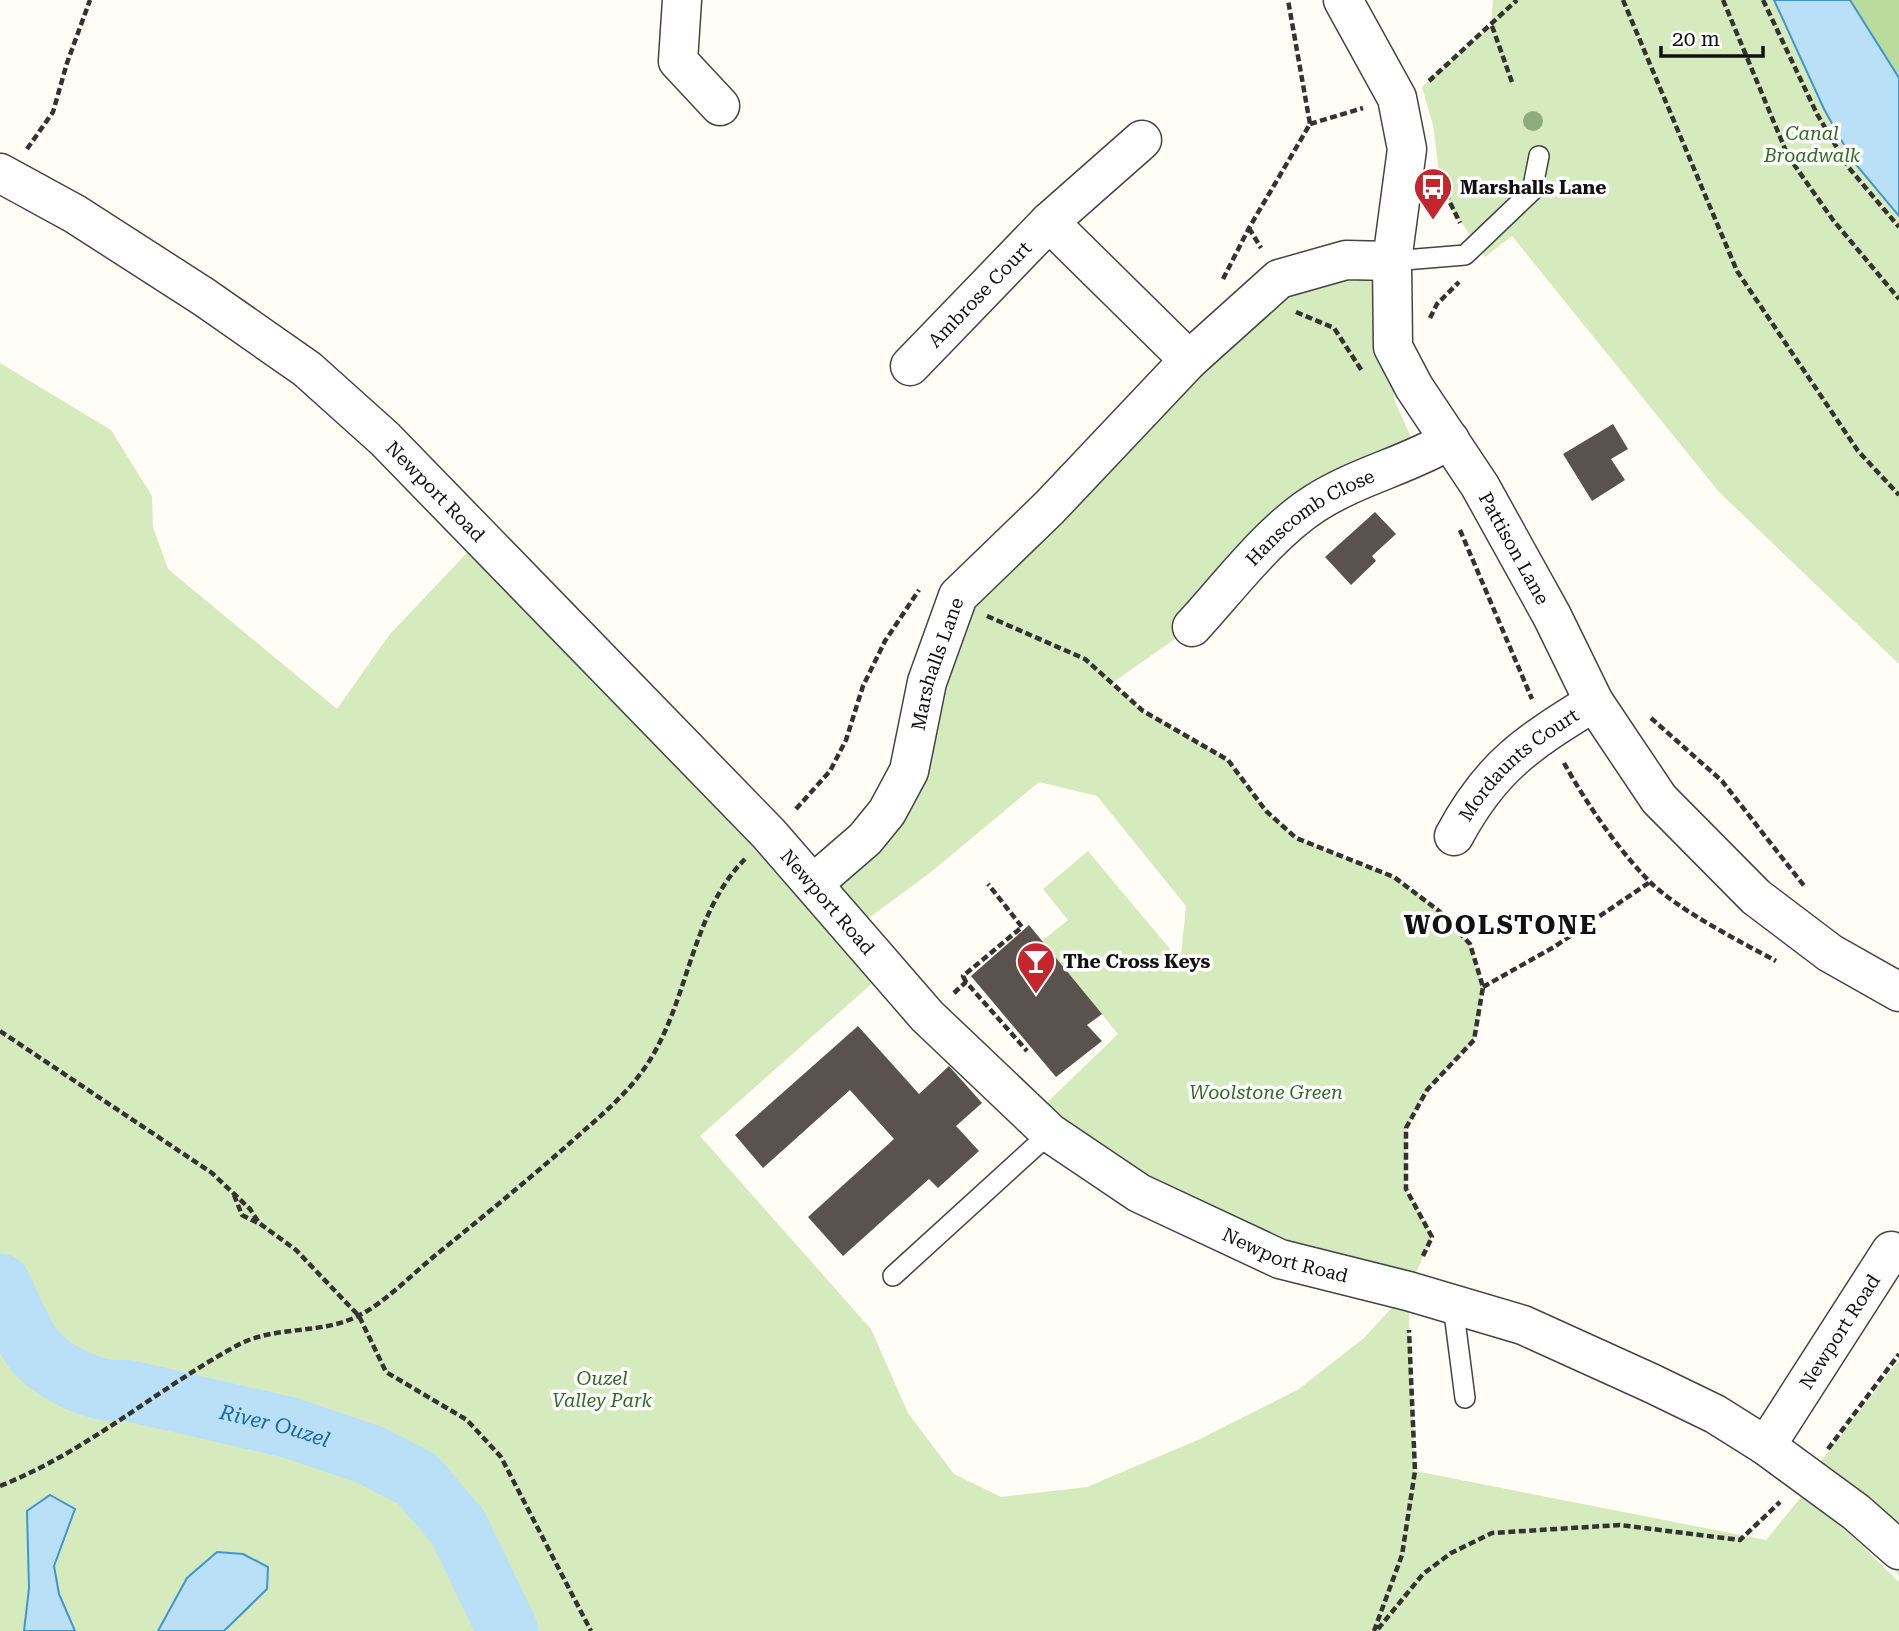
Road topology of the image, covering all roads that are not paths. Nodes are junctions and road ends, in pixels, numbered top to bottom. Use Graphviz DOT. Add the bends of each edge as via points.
graph roads {
  1 [pos="682,0"];
  2 [pos="1343,0"];
  3 [pos="720,106"];
  4 [pos="1142,140"];
  5 [pos="1539,156"];
  6 [pos="4,174"];
  7 [pos="1049,222"];
  8 [pos="1392,261"];
  9 [pos="1189,360"];
  10 [pos="910,366"];
  11 [pos="1450,440"];
  12 [pos="1192,627"];
  13 [pos="1594,702"];
  14 [pos="1454,836"];
  15 [pos="813,884"];
  16 [pos="1899,992"];
  17 [pos="1050,1133"];
  18 [pos="1891,1251"];
  19 [pos="893,1276"];
  20 [pos="1453,1305"];
  21 [pos="1465,1398"];
  22 [pos="1766,1446"];
  23 [pos="1899,1550"];
  1 -- 3 [label="street" via="678,61"];
  2 -- 8 [label="street, Pattison Lane" via="1397,98 1407,149"];
  4 -- 7 [label="street, Ambrose Court"];
  5 -- 8 [label="lane" via="1532,191 1465,256"];
  6 -- 15 [label="street, Newport Road" via="194,290 307,369 483,536"];
  7 -- 9 [label="street"];
  7 -- 10 [label="street, Ambrose Court"];
  8 -- 9 [label="street, Marshalls Lane" via="1346,260 1279,279"];
  8 -- 11 [label="street, Pattison Lane" via="1393,346"];
  9 -- 15 [label="street, Marshalls Lane" via="1049,508 945,587 909,771 887,812 865,839"];
  11 -- 12 [label="street, Hanscomb Close" via="1420,458 1361,477 1311,505"];
  11 -- 13 [label="street, Pattison Lane" via="1552,616"];
  13 -- 14 [label="street, Mordaunts Court" via="1508,760 1473,801"];
  13 -- 16 [label="street, Pattison Lane" via="1659,799 1756,897 1830,953"];
  15 -- 17 [label="street, Newport Road" via="927,1016"];
  17 -- 19 [label="lane"];
  17 -- 20 [label="street, Newport Road" via="1139,1193 1280,1259"];
  18 -- 22 [label="street, Newport Road"];
  20 -- 21 [label="lane"];
  20 -- 22 [label="street, Newport Road" via="1523,1325 1640,1377 1715,1414"];
  22 -- 23 [label="street, Newport Road"];
}
